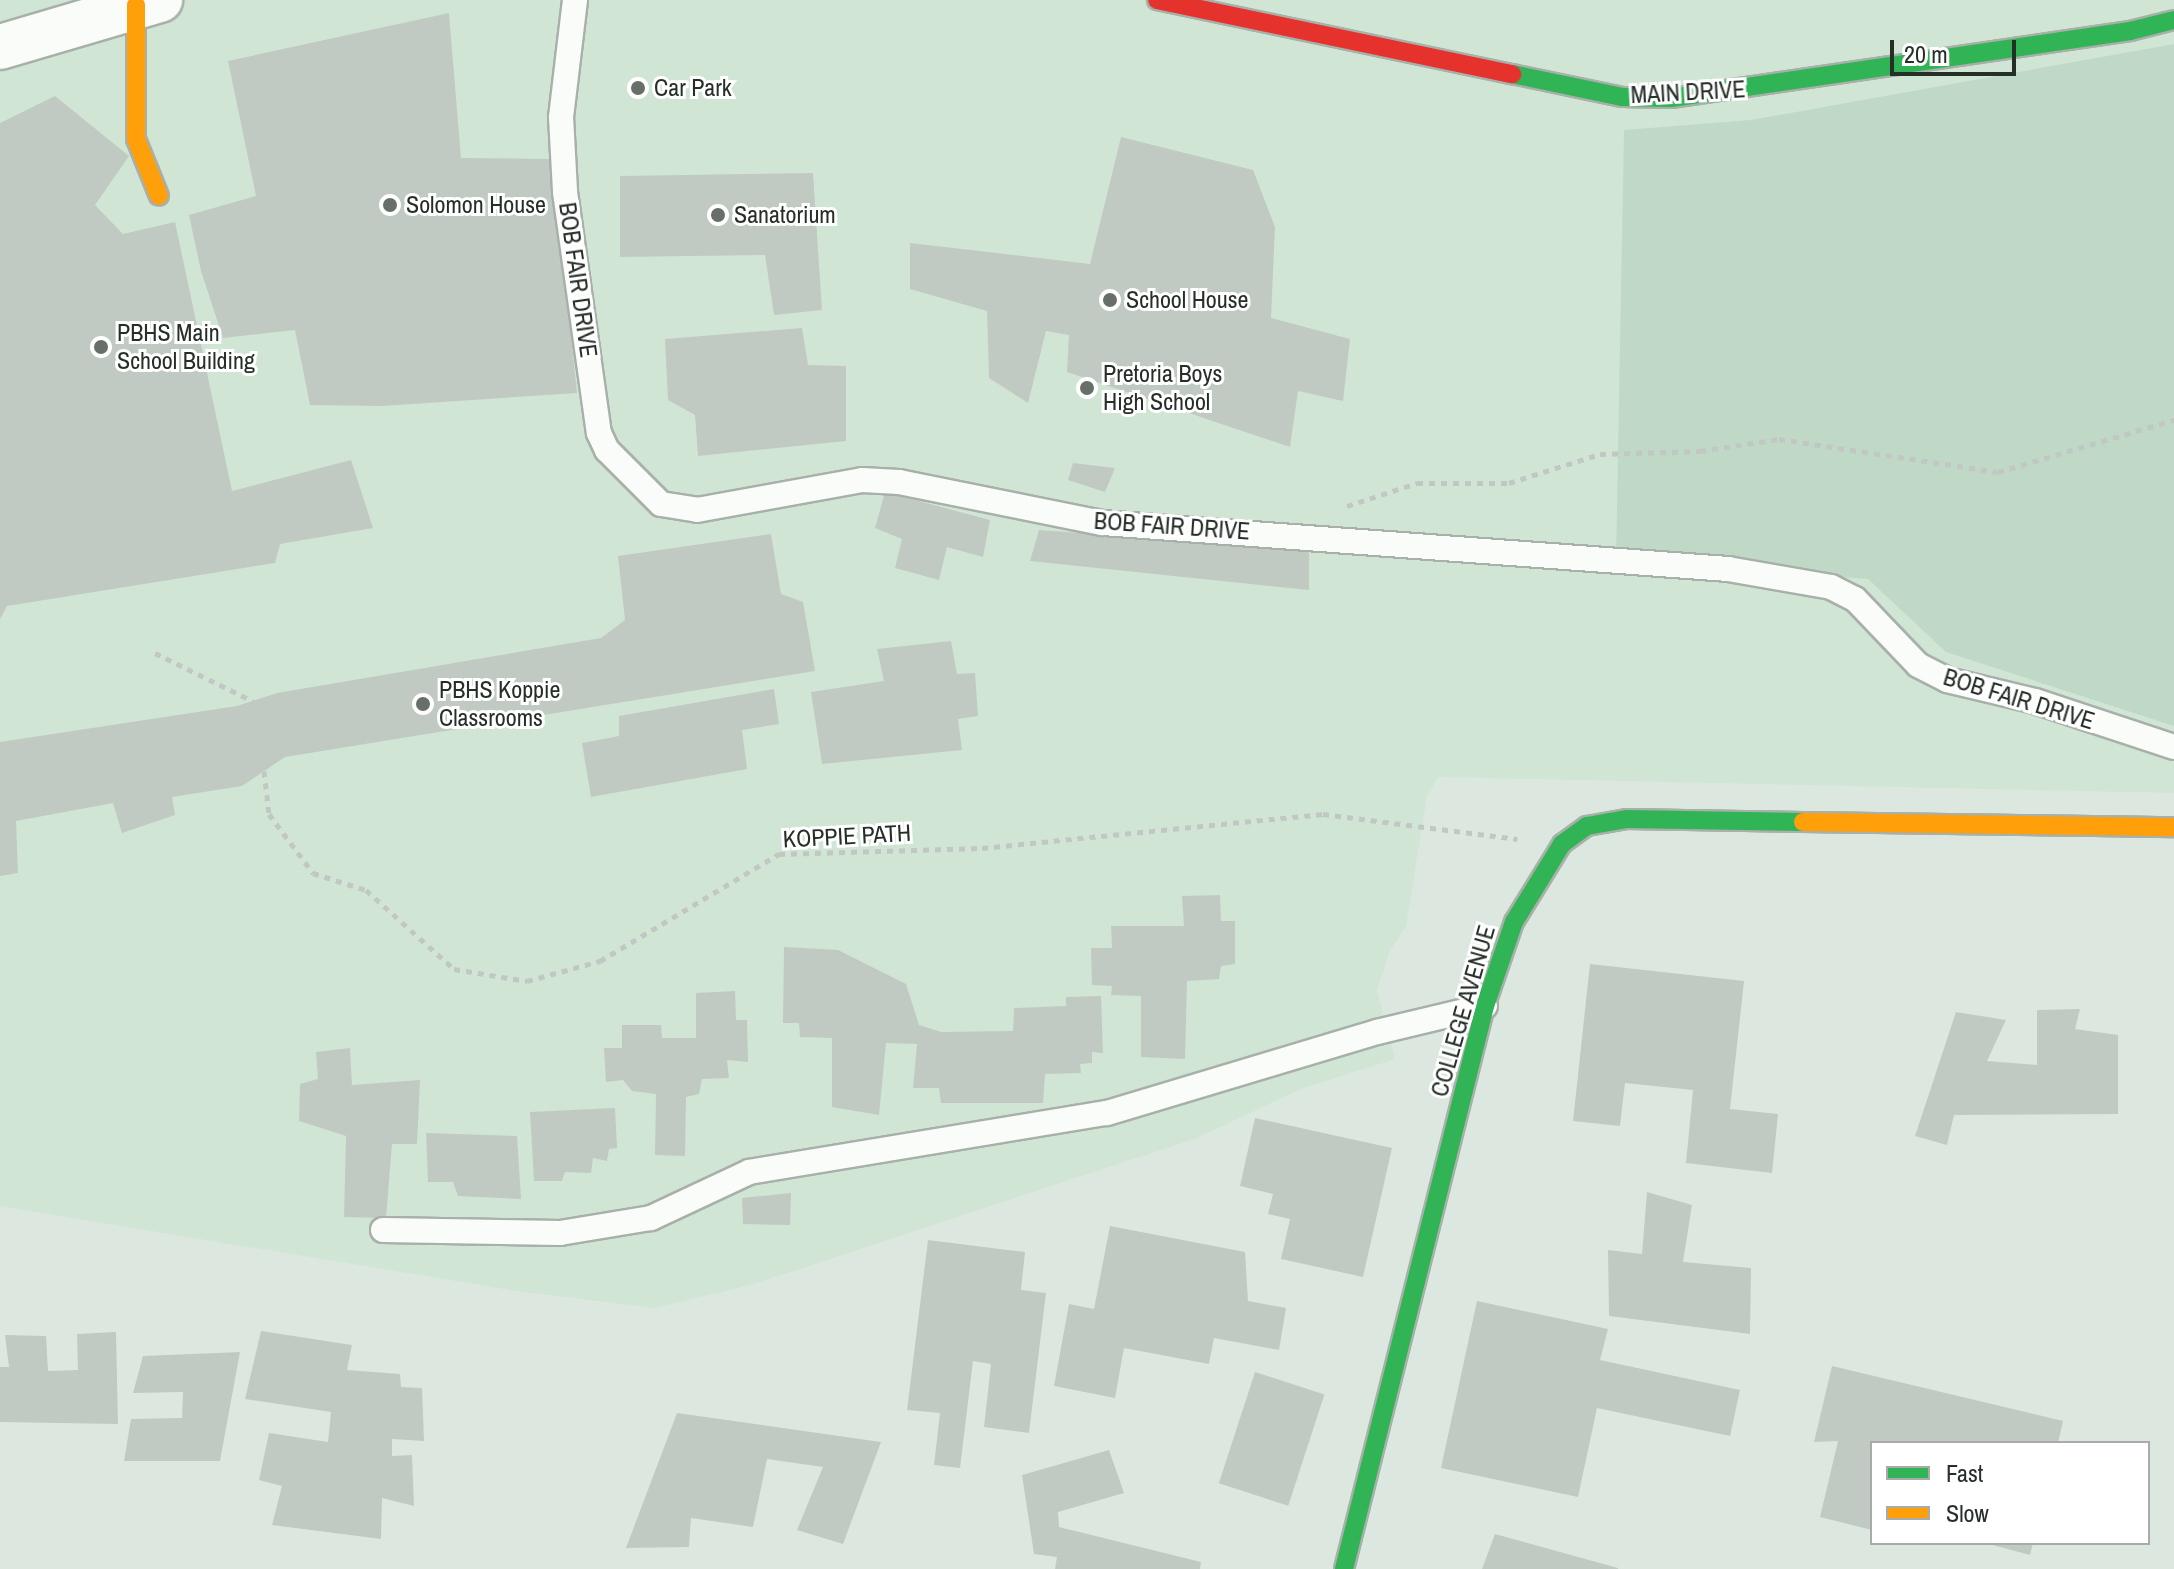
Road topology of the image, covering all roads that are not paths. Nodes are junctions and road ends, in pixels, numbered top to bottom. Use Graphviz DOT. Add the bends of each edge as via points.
graph roads {
  1 [pos="575,0"];
  2 [pos="1157,0"];
  3 [pos="137,2"];
  4 [pos="2174,20"];
  5 [pos="0,47"];
  6 [pos="159,196"];
  7 [pos="2174,747"];
  8 [pos="2174,827"];
  9 [pos="1485,1006"];
  10 [pos="383,1230"];
  11 [pos="1344,1569"];
  1 -- 7 [label="lane, BOB FAIR DRIVE" via="561,117 565,192 599,433 607,450 661,504 697,510 862,480 899,482 1103,523 1728,569 1831,587 1855,599 1918,665 1947,680 2035,701"];
  2 -- 4 [label="street, MAIN DRIVE" via="1646,98 1716,94"];
  3 -- 5 [label="street"];
  3 -- 6 [label="street" via="136,139"];
  8 -- 9 [label="street, COLLEGE AVENUE" via="1627,819 1587,826 1562,844 1514,922"];
  9 -- 10 [label="lane" via="1377,1032 1107,1113 749,1172 651,1218 560,1233"];
  9 -- 11 [label="street, COLLEGE AVENUE"];
}
